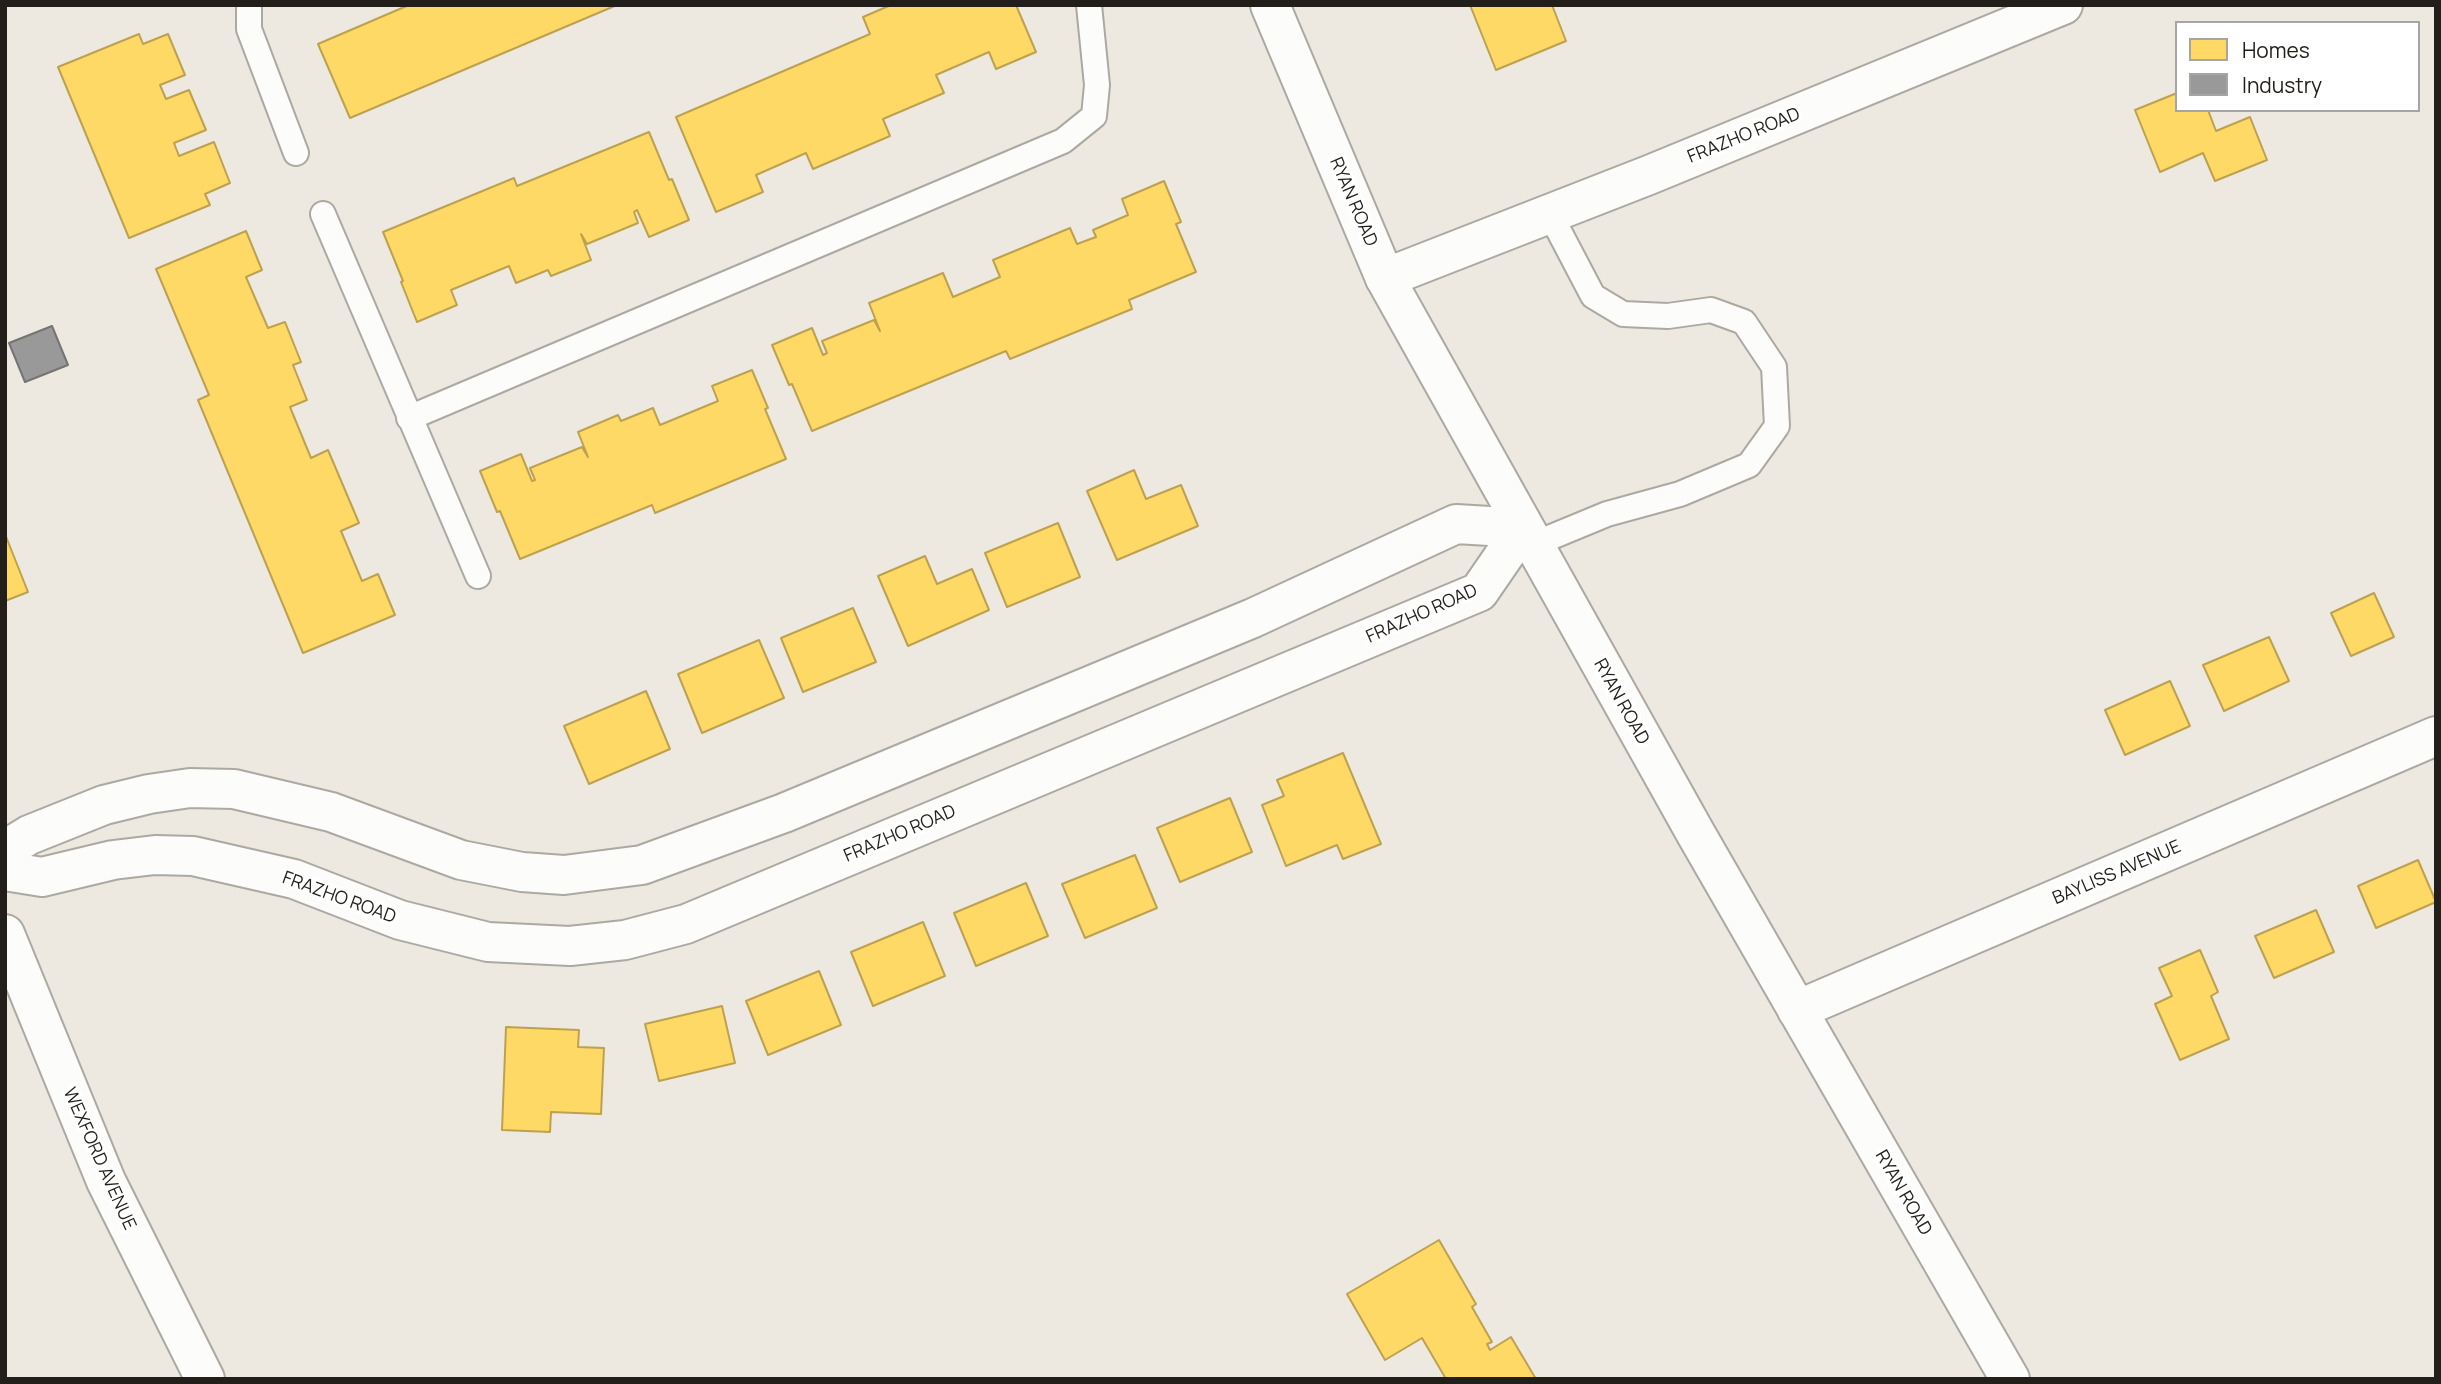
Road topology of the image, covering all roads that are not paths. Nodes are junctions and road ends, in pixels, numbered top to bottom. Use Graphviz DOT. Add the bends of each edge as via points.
graph roads {
  1 [pos="249,5"];
  2 [pos="1089,5"];
  3 [pos="1270,5"];
  4 [pos="2063,5"];
  5 [pos="296,153"];
  6 [pos="323,214"];
  7 [pos="1550,214"];
  8 [pos="1385,278"];
  9 [pos="409,418"];
  10 [pos="1528,536"];
  11 [pos="478,576"];
  12 [pos="2436,736"];
  13 [pos="5,850"];
  14 [pos="5,871"];
  15 [pos="5,934"];
  16 [pos="1797,1010"];
  17 [pos="205,1379"];
  18 [pos="2010,1379"];
  1 -- 5 [label="lane" via="249,29"];
  2 -- 9 [label="lane" via="1097,85 1094,116 1063,141"];
  3 -- 8 [label="street, RYAN ROAD"];
  4 -- 7 [label="street, FRAZHO ROAD"];
  6 -- 9 [label="lane"];
  7 -- 8 [label="street, FRAZHO ROAD"];
  7 -- 10 [label="lane" via="1593,296 1623,314 1668,316 1711,310 1744,323 1773,367 1777,426 1749,465 1680,494"];
  8 -- 10 [label="street, RYAN ROAD"];
  9 -- 11 [label="lane"];
  10 -- 13 [label="street" via="1456,524 1253,618 784,813 642,865 564,876 522,872 461,860 331,812 234,789 190,788 104,805 29,835"];
  10 -- 14 [label="street, FRAZHO ROAD" via="1479,592 686,924 625,940 570,946 488,942 400,920 294,878 193,856 113,860 42,877"];
  10 -- 16 [label="street, RYAN ROAD"];
  12 -- 16 [label="street, BAYLISS AVENUE"];
  15 -- 17 [label="street, WEXFORD AVENUE" via="106,1181"];
  16 -- 18 [label="street, RYAN ROAD"];
}
